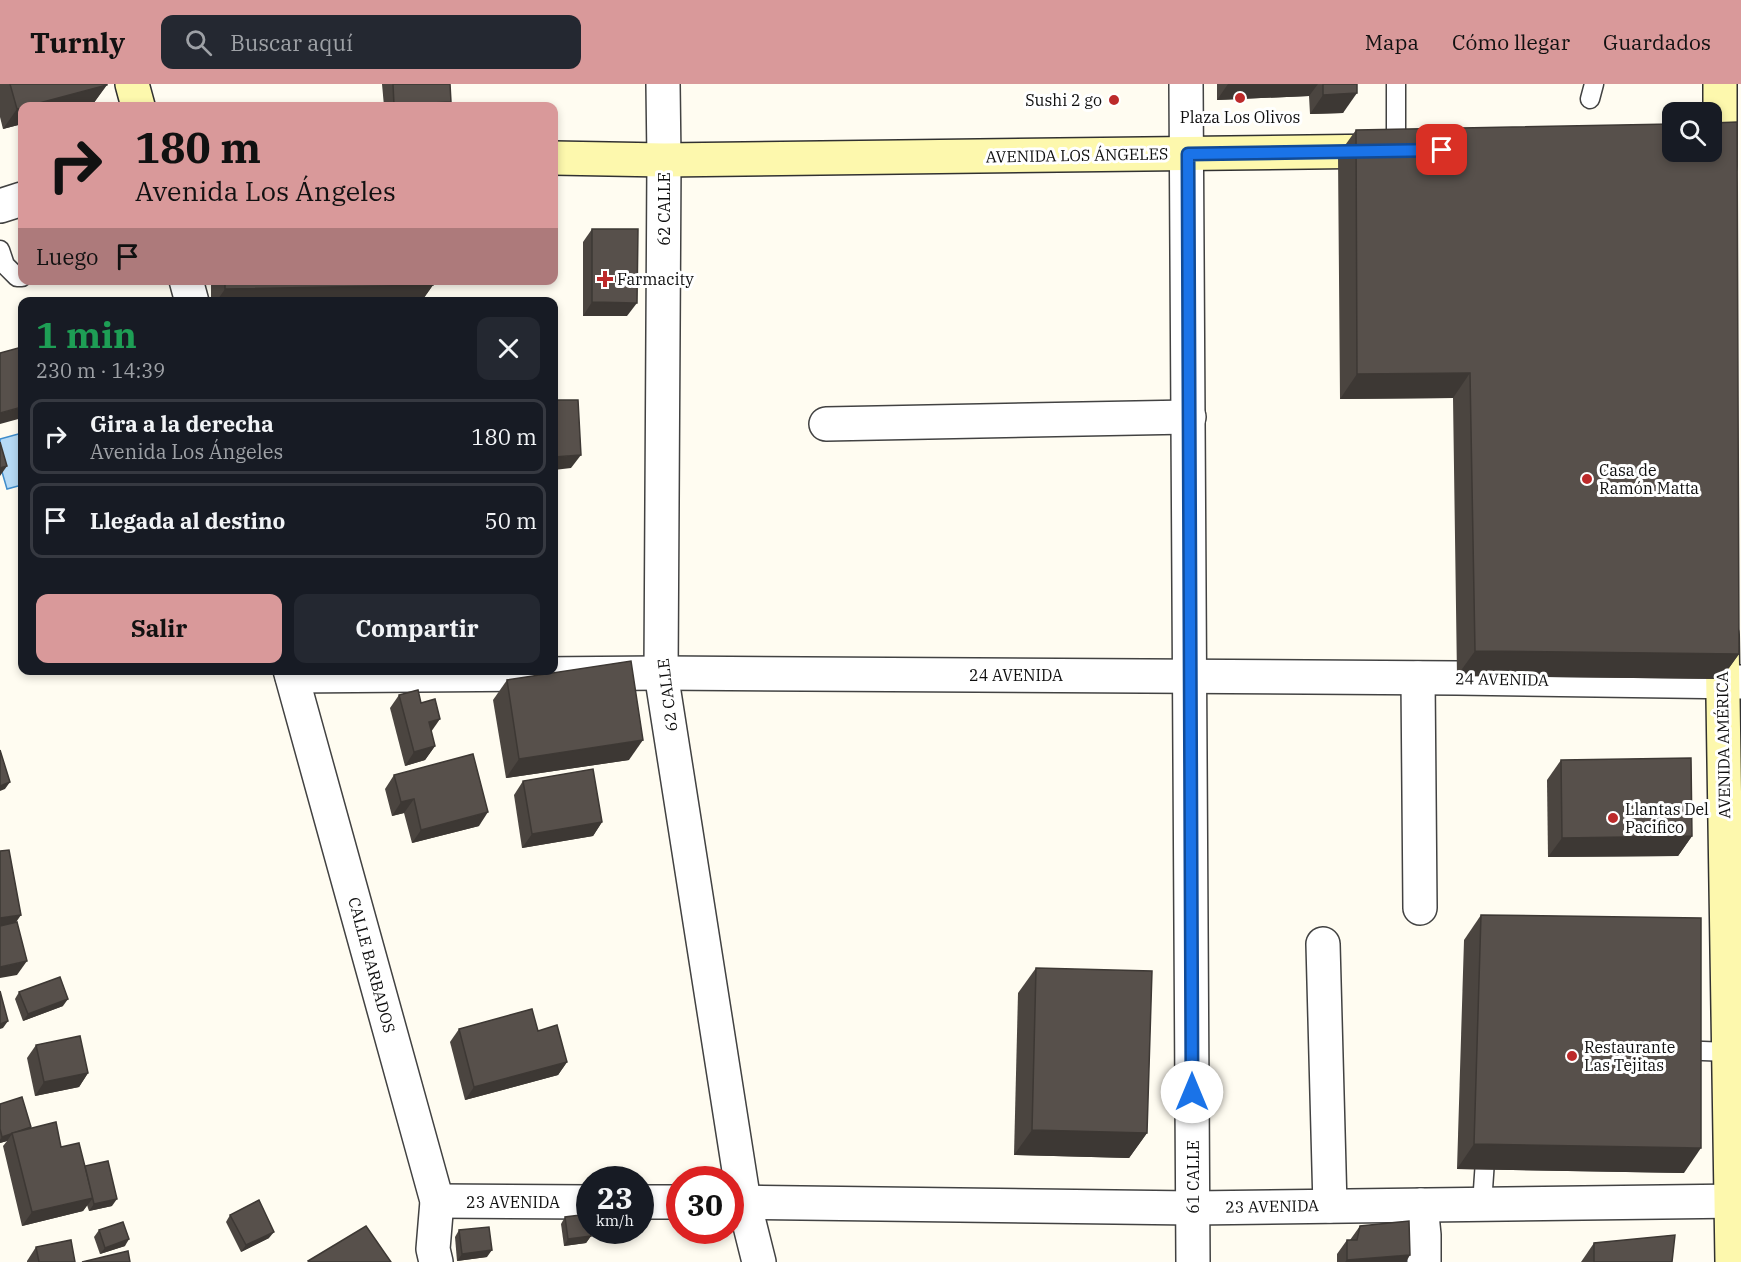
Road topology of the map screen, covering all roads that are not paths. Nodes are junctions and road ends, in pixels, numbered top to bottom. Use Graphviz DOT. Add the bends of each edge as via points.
graph roads {
  1 [pos="132,84"];
  2 [pos="663,84"];
  3 [pos="1186,84"];
  4 [pos="1396,84"];
  5 [pos="1720,84"];
  6 [pos="137,102"];
  7 [pos="1724,147"];
  8 [pos="1396,151"];
  9 [pos="1431,151"];
  10 [pos="1188,154"];
  11 [pos="558,158"];
  12 [pos="664,160"];
  13 [pos="1720,195"];
  14 [pos="18,200"];
  15 [pos="0,206"];
  16 [pos="0,250"];
  17 [pos="18,277"];
  18 [pos="1189,417"];
  19 [pos="826,424"];
  20 [pos="1722,611"];
  21 [pos="558,673"];
  22 [pos="662,673"];
  23 [pos="292,675"];
  24 [pos="1190,677"];
  25 [pos="1418,678"];
  26 [pos="1732,682"];
  27 [pos="1420,908"];
  28 [pos="1323,944"];
  29 [pos="1663,1049"];
  30 [pos="1729,1052"];
  31 [pos="1487,1129"];
  32 [pos="732,1166"];
  33 [pos="1736,1201"];
  34 [pos="436,1202"];
  35 [pos="576,1202"];
  36 [pos="744,1202"];
  37 [pos="1482,1204"];
  38 [pos="1420,1205"];
  39 [pos="1330,1206"];
  40 [pos="1193,1208"];
  41 [pos="744,1221"];
  42 [pos="435,1262"];
  43 [pos="759,1262"];
  44 [pos="1193,1262"];
  45 [pos="1424,1262"];
  46 [pos="1732,1262"];
  1 -- 6 [label="street"];
  2 -- 12 [label="street, 62 CALLE"];
  3 -- 10 [label="street, 61 CALLE"];
  4 -- 8 [label="lane"];
  5 -- 7 [label="street"];
  7 -- 13 [label="street"];
  8 -- 9 [label="street, AVENIDA LOS ÁNGELES"];
  8 -- 10 [label="street, AVENIDA LOS ÁNGELES"];
  10 -- 12 [label="street, AVENIDA LOS ÁNGELES"];
  10 -- 18 [label="street, 61 CALLE"];
  11 -- 12 [label="street, AVENIDA LOS ÁNGELES"];
  12 -- 22 [label="street, 62 CALLE"];
  14 -- 15 [label="street"];
  16 -- 17 [label="lane" via="5,265"];
  18 -- 19 [label="street"];
  18 -- 24 [label="street, 61 CALLE"];
  20 -- 26 [label="street, AVENIDA AMÉRICA"];
  21 -- 22 [label="street, 24 AVENIDA"];
  22 -- 24 [label="street, 24 AVENIDA"];
  22 -- 32 [label="street, 62 CALLE"];
  23 -- 34 [label="street, CALLE BARBADOS"];
  24 -- 25 [label="street, 24 AVENIDA"];
  24 -- 40 [label="street, 61 CALLE"];
  25 -- 26 [label="street, 24 AVENIDA" via="1472,668"];
  25 -- 27 [label="street"];
  26 -- 30 [label="street, AVENIDA AMÉRICA"];
  28 -- 39 [label="street"];
  29 -- 30 [label="lane"];
  30 -- 33 [label="street, AVENIDA AMÉRICA"];
  31 -- 37 [label="lane"];
  33 -- 37 [label="street, 23 AVENIDA"];
  33 -- 46 [label="street, AVENIDA AMÉRICA"];
  34 -- 35 [label="street, 23 AVENIDA"];
  34 -- 42 [label="street, CALLE BARBADOS"];
  36 -- 40 [label="street, 23 AVENIDA"];
  37 -- 38 [label="street, 23 AVENIDA"];
  38 -- 39 [label="street, 23 AVENIDA"];
  38 -- 45 [label="street"];
  39 -- 40 [label="street, 23 AVENIDA"];
  40 -- 44 [label="street, 61 CALLE"];
  41 -- 43 [label="street, 62 CALLE"];
}
